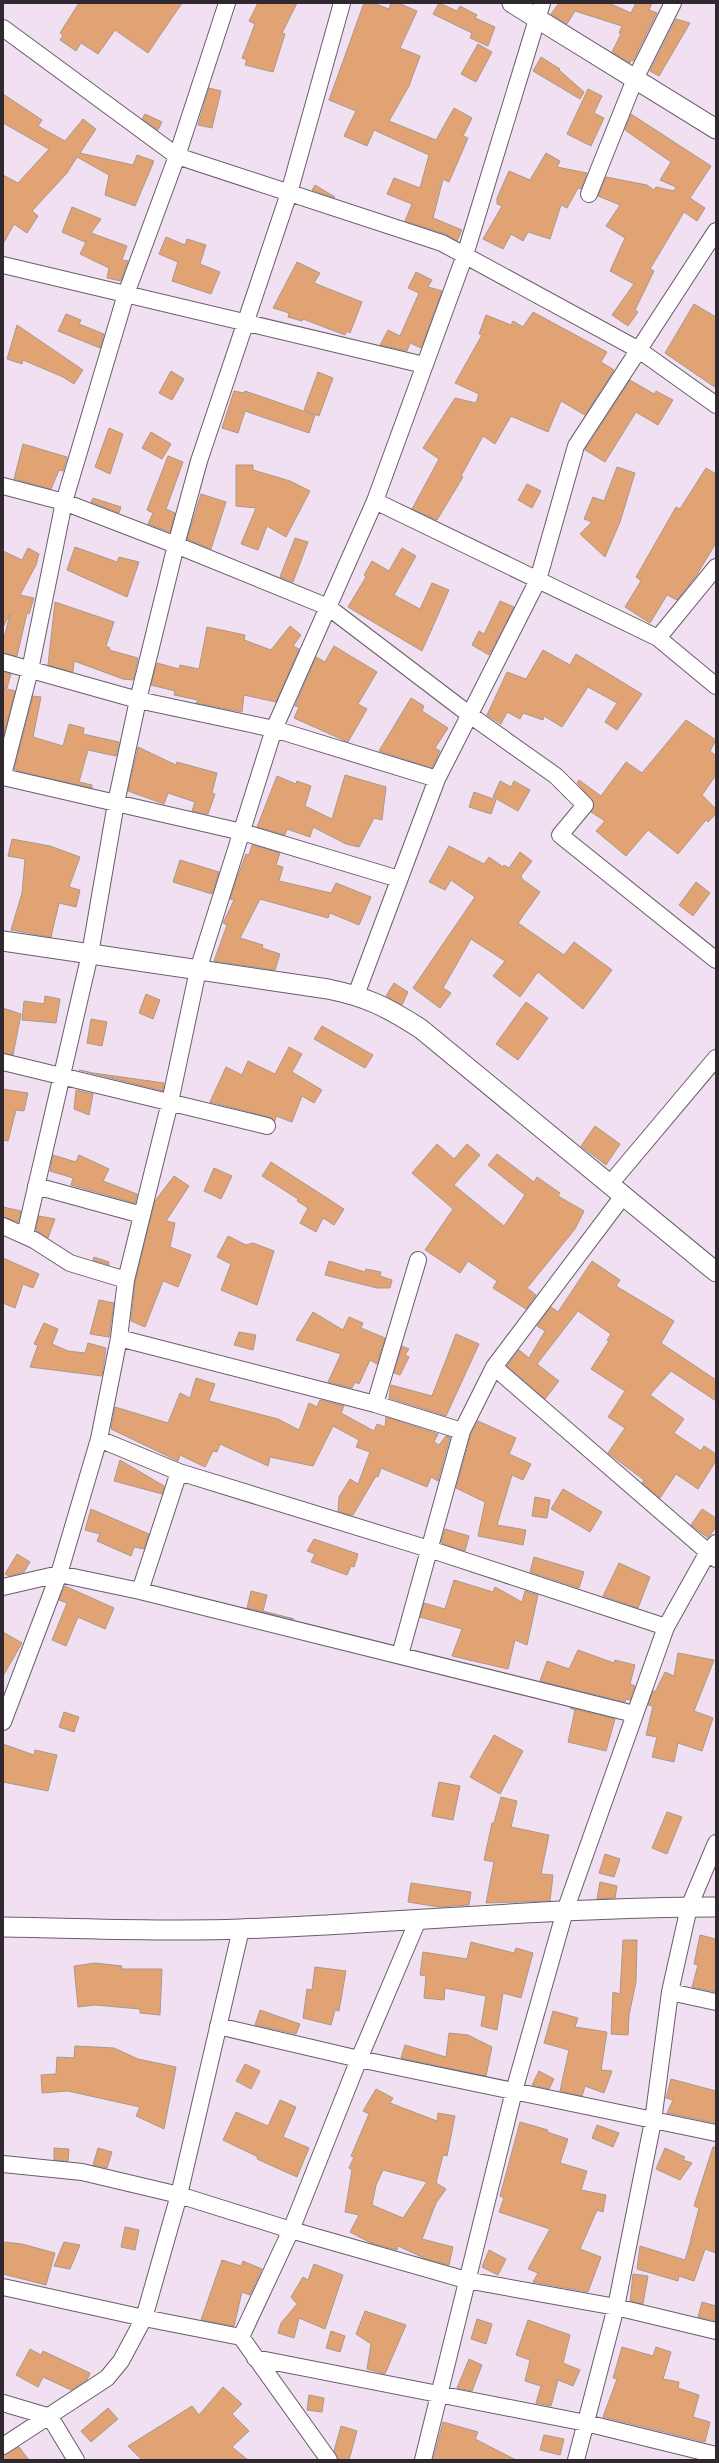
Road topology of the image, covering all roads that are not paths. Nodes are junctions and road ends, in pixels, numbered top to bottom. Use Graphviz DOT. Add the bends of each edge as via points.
graph roads {
  1 [pos="227,3"];
  2 [pos="342,3"];
  3 [pos="512,3"];
  4 [pos="673,3"];
  5 [pos="539,11"];
  6 [pos="3,28"];
  7 [pos="635,79"];
  8 [pos="716,129"];
  9 [pos="177,156"];
  10 [pos="289,193"];
  11 [pos="589,194"];
  12 [pos="716,231"];
  13 [pos="466,255"];
  14 [pos="3,265"];
  15 [pos="126,294"];
  16 [pos="244,322"];
  17 [pos="639,350"];
  18 [pos="424,364"];
  19 [pos="716,404"];
  20 [pos="3,486"];
  21 [pos="375,501"];
  22 [pos="64,502"];
  23 [pos="176,544"];
  24 [pos="716,567"];
  25 [pos="538,580"];
  26 [pos="328,607"];
  27 [pos="658,638"];
  28 [pos="3,662"];
  29 [pos="30,670"];
  30 [pos="716,686"];
  31 [pos="138,700"];
  32 [pos="470,715"];
  33 [pos="274,729"];
  34 [pos="3,776"];
  35 [pos="437,779"];
  36 [pos="116,803"];
  37 [pos="242,832"];
  38 [pos="399,878"];
  39 [pos="3,942"];
  40 [pos="90,954"];
  41 [pos="716,960"];
  42 [pos="198,970"];
  43 [pos="356,994"];
  44 [pos="716,1058"];
  45 [pos="3,1062"];
  46 [pos="61,1076"];
  47 [pos="170,1102"];
  48 [pos="267,1126"];
  49 [pos="36,1186"];
  50 [pos="617,1190"];
  51 [pos="142,1214"];
  52 [pos="3,1226"];
  53 [pos="25,1235"];
  54 [pos="418,1260"];
  55 [pos="716,1272"];
  56 [pos="126,1280"];
  57 [pos="119,1338"];
  58 [pos="494,1367"];
  59 [pos="375,1404"];
  60 [pos="462,1431"];
  61 [pos="99,1439"];
  62 [pos="179,1472"];
  63 [pos="429,1549"];
  64 [pos="713,1551"];
  65 [pos="59,1574"];
  66 [pos="3,1587"];
  67 [pos="140,1591"];
  68 [pos="666,1627"];
  69 [pos="400,1655"];
  70 [pos="634,1714"];
  71 [pos="3,1722"];
  72 [pos="716,1843"];
  73 [pos="689,1907"];
  74 [pos="716,1907"];
  75 [pos="565,1911"];
  76 [pos="418,1920"];
  77 [pos="3,1927"];
  78 [pos="241,1929"];
  79 [pos="670,1992"];
  80 [pos="716,2002"];
  81 [pos="218,2026"];
  82 [pos="359,2059"];
  83 [pos="514,2091"];
  84 [pos="653,2121"];
  85 [pos="716,2133"];
  86 [pos="3,2164"];
  87 [pos="179,2195"];
  88 [pos="291,2230"];
  89 [pos="466,2280"];
  90 [pos="3,2287"];
  91 [pos="616,2307"];
  92 [pos="144,2318"];
  93 [pos="716,2331"];
  94 [pos="241,2337"];
  95 [pos="255,2358"];
  96 [pos="438,2393"];
  97 [pos="3,2403"];
  98 [pos="50,2417"];
  99 [pos="586,2423"];
  100 [pos="3,2446"];
  101 [pos="716,2455"];
  102 [pos="76,2460"];
  103 [pos="328,2460"];
  104 [pos="423,2460"];
  105 [pos="576,2460"];
  1 -- 9 [label="street"];
  2 -- 10 [label="street"];
  3 -- 5 [label="street"];
  4 -- 7 [label="street"];
  5 -- 7 [label="street"];
  5 -- 13 [label="street"];
  6 -- 9 [label="street"];
  7 -- 8 [label="street"];
  7 -- 11 [label="street"];
  9 -- 10 [label="street"];
  9 -- 15 [label="street"];
  10 -- 13 [label="street" via="442,243"];
  10 -- 16 [label="street"];
  12 -- 17 [label="street"];
  13 -- 17 [label="street"];
  13 -- 18 [label="street"];
  14 -- 15 [label="street"];
  15 -- 16 [label="street"];
  15 -- 22 [label="street"];
  16 -- 18 [label="street"];
  16 -- 23 [label="street" via="199,461"];
  17 -- 19 [label="street"];
  17 -- 25 [label="street" via="576,446"];
  18 -- 21 [label="street"];
  20 -- 22 [label="street"];
  21 -- 25 [label="street"];
  21 -- 26 [label="street"];
  22 -- 23 [label="street"];
  22 -- 29 [label="street"];
  23 -- 26 [label="street"];
  23 -- 31 [label="street"];
  24 -- 27 [label="street"];
  25 -- 27 [label="street"];
  25 -- 32 [label="street"];
  26 -- 32 [label="street"];
  26 -- 33 [label="street"];
  27 -- 30 [label="street"];
  28 -- 29 [label="street"];
  29 -- 31 [label="street"];
  29 -- 34 [label="street"];
  31 -- 33 [label="street"];
  31 -- 36 [label="street"];
  32 -- 35 [label="street"];
  32 -- 41 [label="street" via="556,776 585,805 560,836"];
  33 -- 35 [label="street"];
  33 -- 37 [label="street"];
  34 -- 36 [label="street"];
  35 -- 38 [label="street"];
  36 -- 37 [label="street"];
  36 -- 40 [label="street"];
  37 -- 38 [label="street"];
  37 -- 42 [label="street"];
  38 -- 43 [label="street"];
  39 -- 40 [label="street"];
  40 -- 42 [label="street"];
  40 -- 46 [label="street"];
  42 -- 43 [label="street"];
  42 -- 47 [label="street"];
  43 -- 50 [label="street" via="384,1006 421,1029"];
  44 -- 50 [label="street"];
  45 -- 46 [label="street"];
  46 -- 47 [label="street"];
  46 -- 49 [label="street"];
  47 -- 48 [label="street"];
  47 -- 51 [label="street"];
  49 -- 51 [label="street"];
  49 -- 53 [label="street"];
  50 -- 55 [label="street"];
  50 -- 58 [label="street"];
  51 -- 56 [label="street"];
  52 -- 53 [label="street"];
  53 -- 56 [label="street" via="70,1263"];
  54 -- 59 [label="street"];
  56 -- 57 [label="street"];
  57 -- 59 [label="street"];
  57 -- 61 [label="street"];
  58 -- 60 [label="street"];
  58 -- 64 [label="street"];
  59 -- 60 [label="street"];
  60 -- 63 [label="street"];
  61 -- 62 [label="street"];
  61 -- 65 [label="street"];
  62 -- 63 [label="street"];
  62 -- 67 [label="street"];
  63 -- 68 [label="street"];
  63 -- 69 [label="street"];
  64 -- 68 [label="street"];
  65 -- 66 [label="street"];
  65 -- 67 [label="street"];
  65 -- 71 [label="street"];
  67 -- 69 [label="street"];
  68 -- 70 [label="street"];
  69 -- 70 [label="street"];
  70 -- 75 [label="street"];
  72 -- 73 [label="street"];
  73 -- 74 [label="street"];
  73 -- 75 [label="street"];
  73 -- 79 [label="street"];
  75 -- 76 [label="street"];
  75 -- 83 [label="street"];
  76 -- 78 [label="street"];
  76 -- 82 [label="street"];
  77 -- 78 [label="street"];
  78 -- 81 [label="street"];
  79 -- 80 [label="street"];
  79 -- 84 [label="street"];
  81 -- 82 [label="street"];
  81 -- 87 [label="street"];
  82 -- 83 [label="street"];
  82 -- 88 [label="street"];
  83 -- 84 [label="street"];
  83 -- 89 [label="street"];
  84 -- 85 [label="street"];
  84 -- 91 [label="street"];
  86 -- 87 [label="street" via="82,2172"];
  87 -- 88 [label="street"];
  87 -- 92 [label="street"];
  88 -- 89 [label="street"];
  88 -- 94 [label="street"];
  89 -- 91 [label="street"];
  89 -- 96 [label="street"];
  90 -- 92 [label="street"];
  91 -- 93 [label="street"];
  91 -- 99 [label="street"];
  92 -- 94 [label="street"];
  92 -- 98 [label="street" via="121,2360 107,2378"];
  94 -- 95 [label="street"];
  95 -- 96 [label="street"];
  95 -- 103 [label="street"];
  96 -- 99 [label="street"];
  96 -- 104 [label="street"];
  97 -- 98 [label="street"];
  98 -- 100 [label="street"];
  98 -- 102 [label="street"];
  99 -- 101 [label="street"];
  99 -- 105 [label="street"];
}
